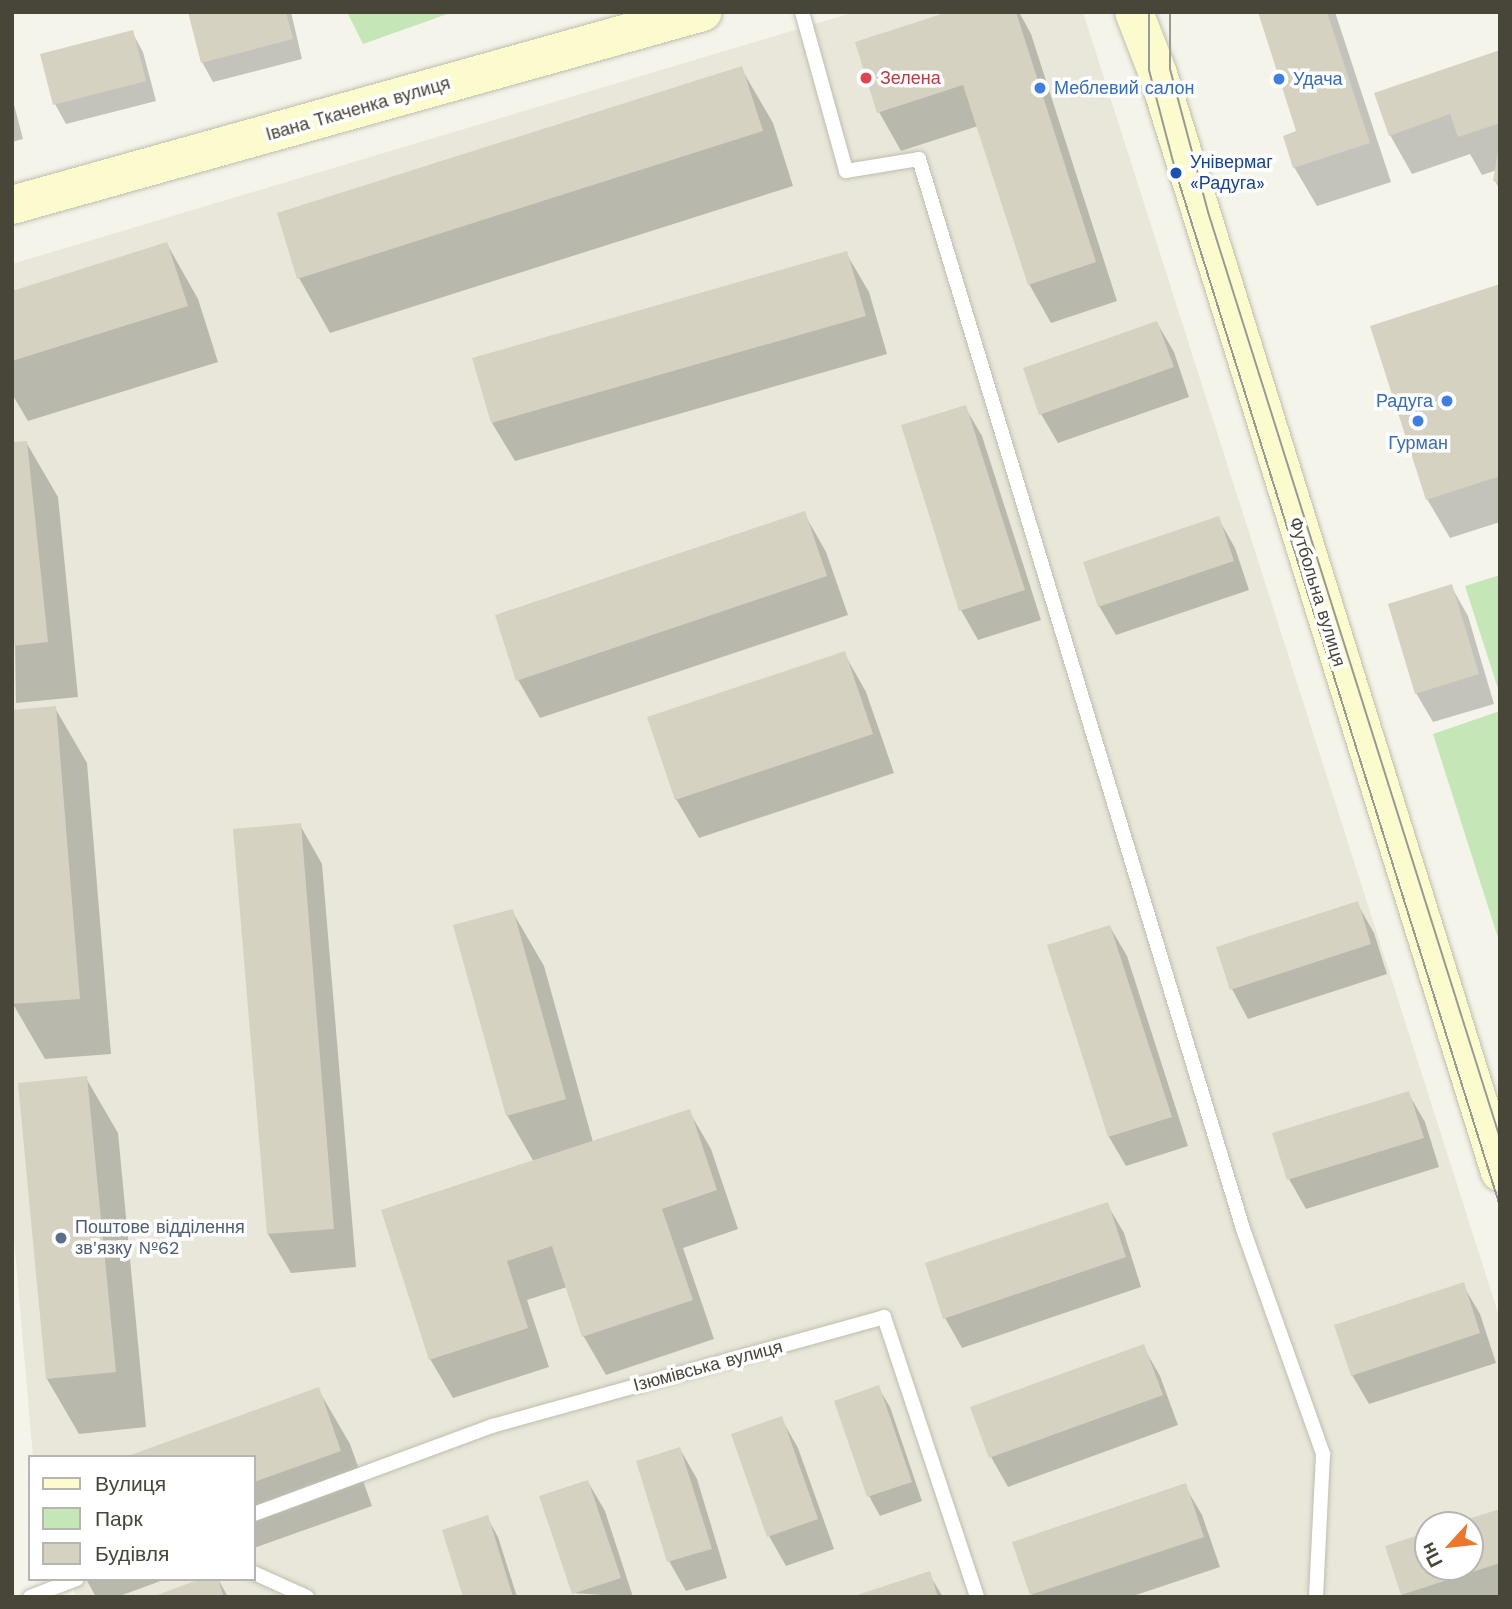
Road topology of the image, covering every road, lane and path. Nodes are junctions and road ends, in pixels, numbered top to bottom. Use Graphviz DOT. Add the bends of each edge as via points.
graph roads {
  1 [pos="703,12"];
  2 [pos="802,12"];
  3 [pos="1134,12"];
  4 [pos="12,205"];
  5 [pos="1500,1172"];
  6 [pos="256,1513"];
  7 [pos="256,1574"];
  8 [pos="71,1581"];
  9 [pos="30,1597"];
  10 [pos="307,1597"];
  11 [pos="977,1597"];
  12 [pos="1316,1597"];
  1 -- 4 [label="street, Івана Ткаченка вулиця"];
  2 -- 12 [label="lane" via="846,171 919,159 1243,1229 1323,1454"];
  3 -- 5 [label="street, Футбольна вулиця" via="1158,74"];
  6 -- 11 [label="lane, Ізюмівська вулиця" via="492,1426 884,1317"];
  7 -- 10 [label="lane"];
  8 -- 9 [label="lane"];
}
